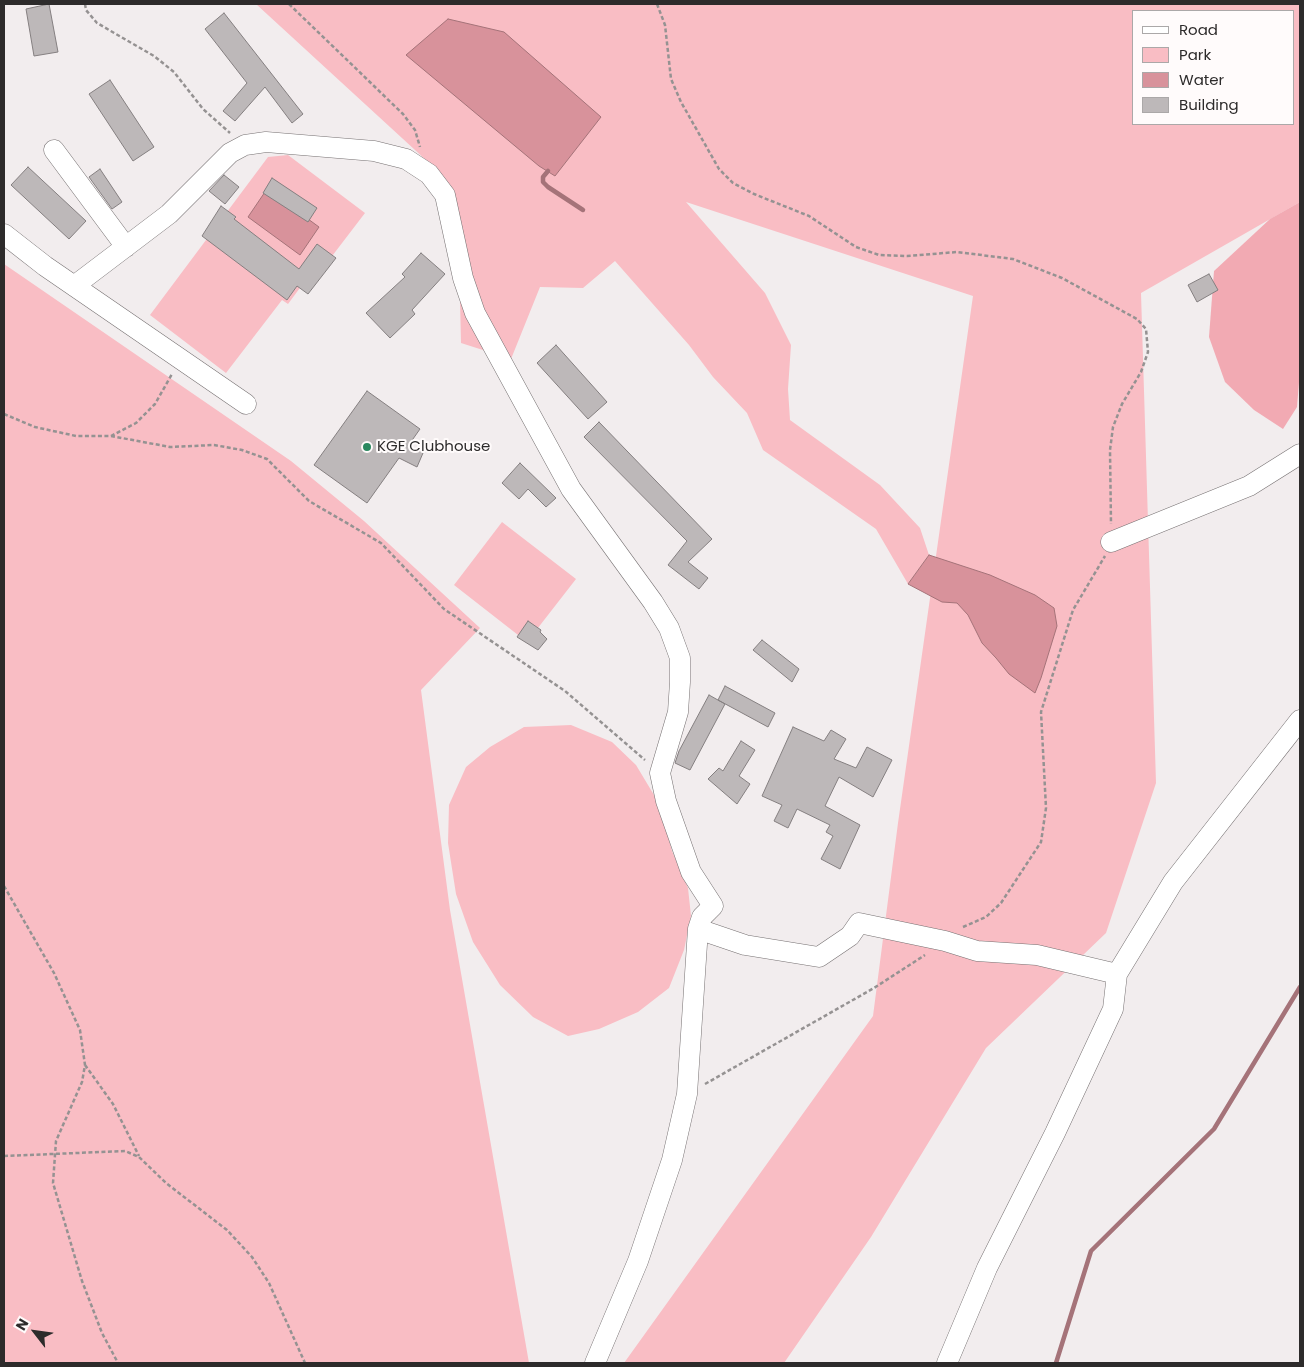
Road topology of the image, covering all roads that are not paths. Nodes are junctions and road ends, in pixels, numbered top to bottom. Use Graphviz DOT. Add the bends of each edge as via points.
graph roads {
  1 [pos="54,150"];
  2 [pos="4,234"];
  3 [pos="126,247"];
  4 [pos="74,286"];
  5 [pos="246,404"];
  6 [pos="1300,454"];
  7 [pos="1111,542"];
  8 [pos="1300,720"];
  9 [pos="698,929"];
  10 [pos="1117,974"];
  11 [pos="595,1363"];
  12 [pos="947,1363"];
  1 -- 3 [label="street"];
  2 -- 4 [label="street"];
  3 -- 4 [label="street"];
  3 -- 9 [label="street" via="169,214 230,153 245,145 266,142 374,151 406,159 429,174 445,195 464,278 475,313 491,345 571,489 669,628 680,658 678,712 660,773 691,872 713,906 702,917"];
  4 -- 5 [label="street"];
  6 -- 7 [label="street" via="1249,486"];
  8 -- 10 [label="street" via="1173,882"];
  9 -- 10 [label="street" via="745,945 819,957 850,936 860,923 977,951 1037,955"];
  9 -- 11 [label="street" via="687,1094 672,1160 638,1261"];
  10 -- 12 [label="street" via="1113,1009 987,1268"];
}
